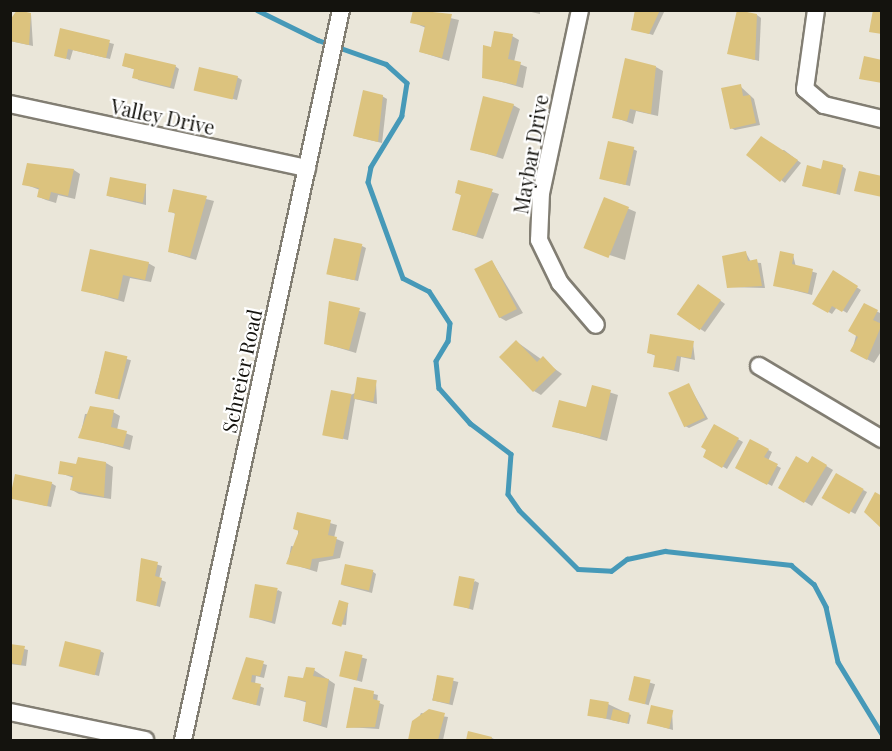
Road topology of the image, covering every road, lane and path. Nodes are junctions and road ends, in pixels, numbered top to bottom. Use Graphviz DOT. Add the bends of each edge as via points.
graph roads {
  1 [pos="580,10"];
  2 [pos="816,10"];
  3 [pos="341,12"];
  4 [pos="10,104"];
  5 [pos="882,120"];
  6 [pos="307,168"];
  7 [pos="596,325"];
  8 [pos="759,366"];
  9 [pos="882,440"];
  10 [pos="10,712"];
  11 [pos="145,741"];
  12 [pos="183,741"];
  1 -- 7 [label="street, Maybar Drive" via="542,193 539,240 560,283"];
  2 -- 5 [label="street" via="805,89 824,105"];
  3 -- 6 [label="street, Schreier Road"];
  4 -- 6 [label="street, Valley Drive"];
  6 -- 12 [label="street, Schreier Road"];
  8 -- 9 [label="street"];
  10 -- 11 [label="street"];
}
